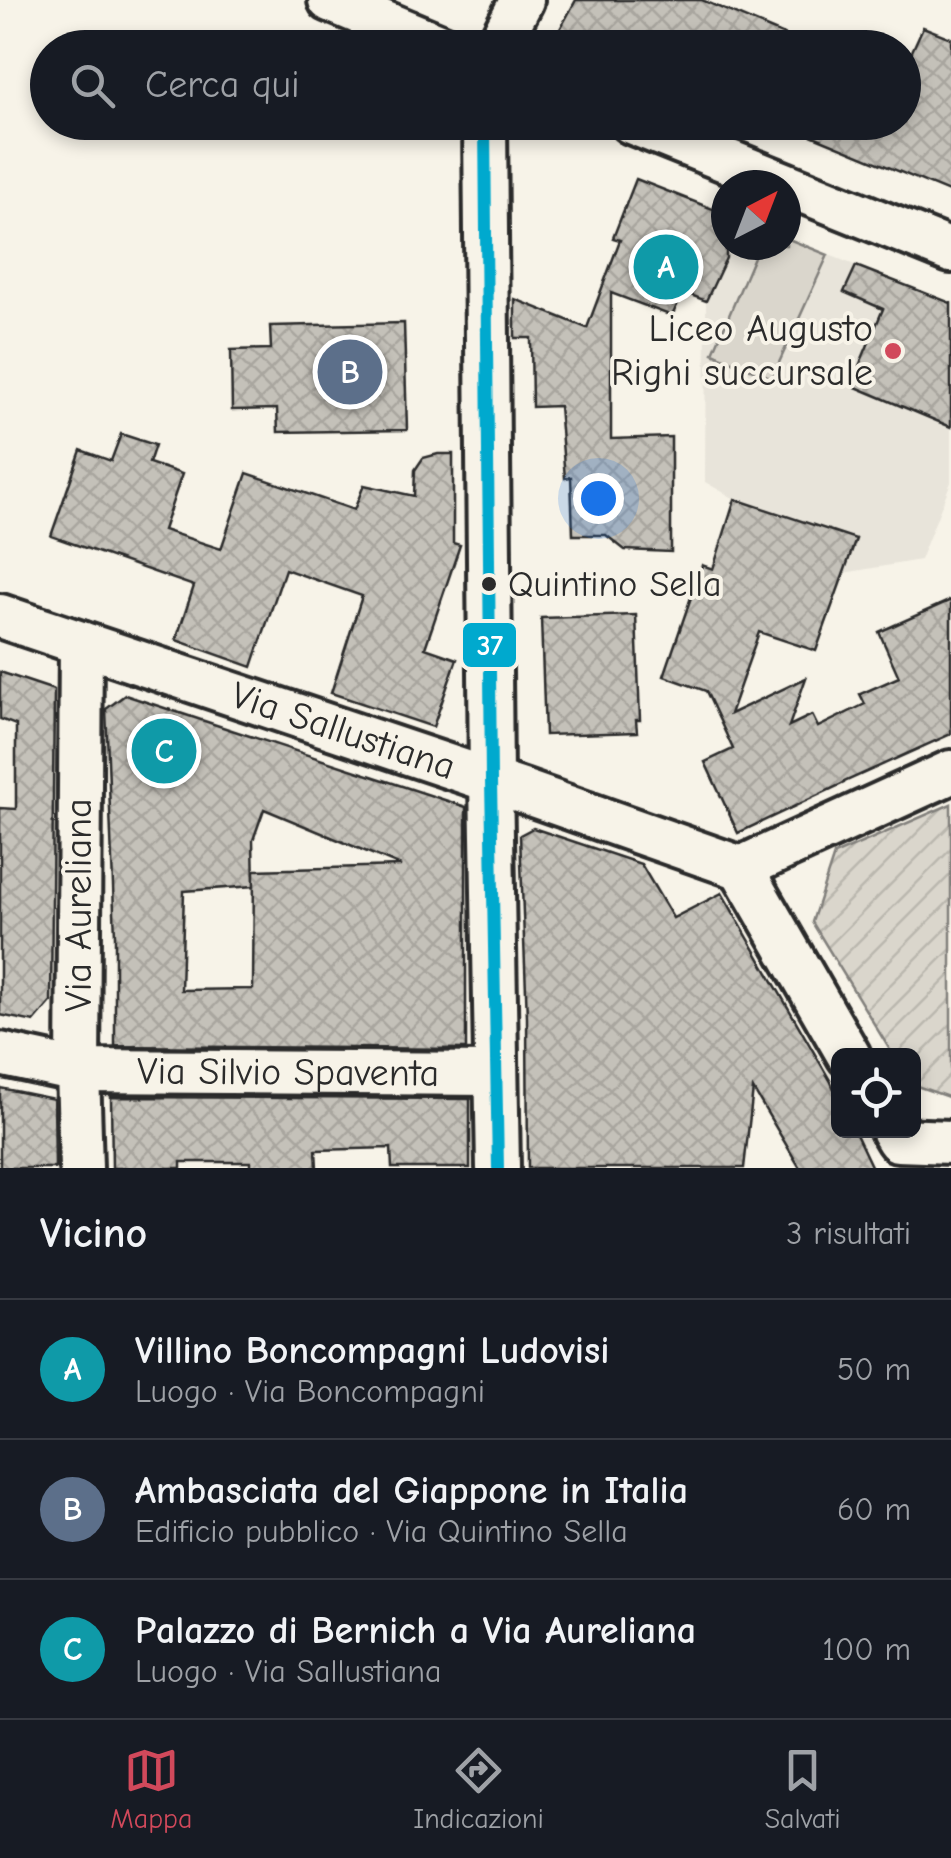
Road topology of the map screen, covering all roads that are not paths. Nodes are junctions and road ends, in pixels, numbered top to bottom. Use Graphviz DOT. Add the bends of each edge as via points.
graph roads {
  1 [pos="330,0"];
  2 [pos="522,0"];
  3 [pos="402,30"];
  4 [pos="506,30"];
  5 [pos="484,140"];
  6 [pos="677,140"];
  7 [pos="951,251"];
  8 [pos="0,616"];
  9 [pos="81,643"];
  10 [pos="951,772"];
  11 [pos="491,781"];
  12 [pos="741,868"];
  13 [pos="844,1048"];
  14 [pos="0,1054"];
  15 [pos="78,1071"];
  16 [pos="496,1074"];
  17 [pos="951,1142"];
  18 [pos="897,1146"];
  19 [pos="82,1168"];
  20 [pos="498,1168"];
  1 -- 3 [label="street"];
  2 -- 4 [label="street"];
  5 -- 11 [label="street"];
  6 -- 7 [label="street"];
  8 -- 9 [label="street, Via Sallustiana"];
  9 -- 11 [label="street, Via Sallustiana"];
  9 -- 15 [label="street, Via Aureliana"];
  10 -- 12 [label="street"];
  11 -- 12 [label="street, Via Sallustiana"];
  11 -- 16 [label="street"];
  12 -- 13 [label="street"];
  14 -- 15 [label="street, Via Silvio Spaventa"];
  15 -- 16 [label="street, Via Silvio Spaventa"];
  15 -- 19 [label="street, Via Aureliana"];
  16 -- 20 [label="street"];
  17 -- 18 [label="street"];
}
